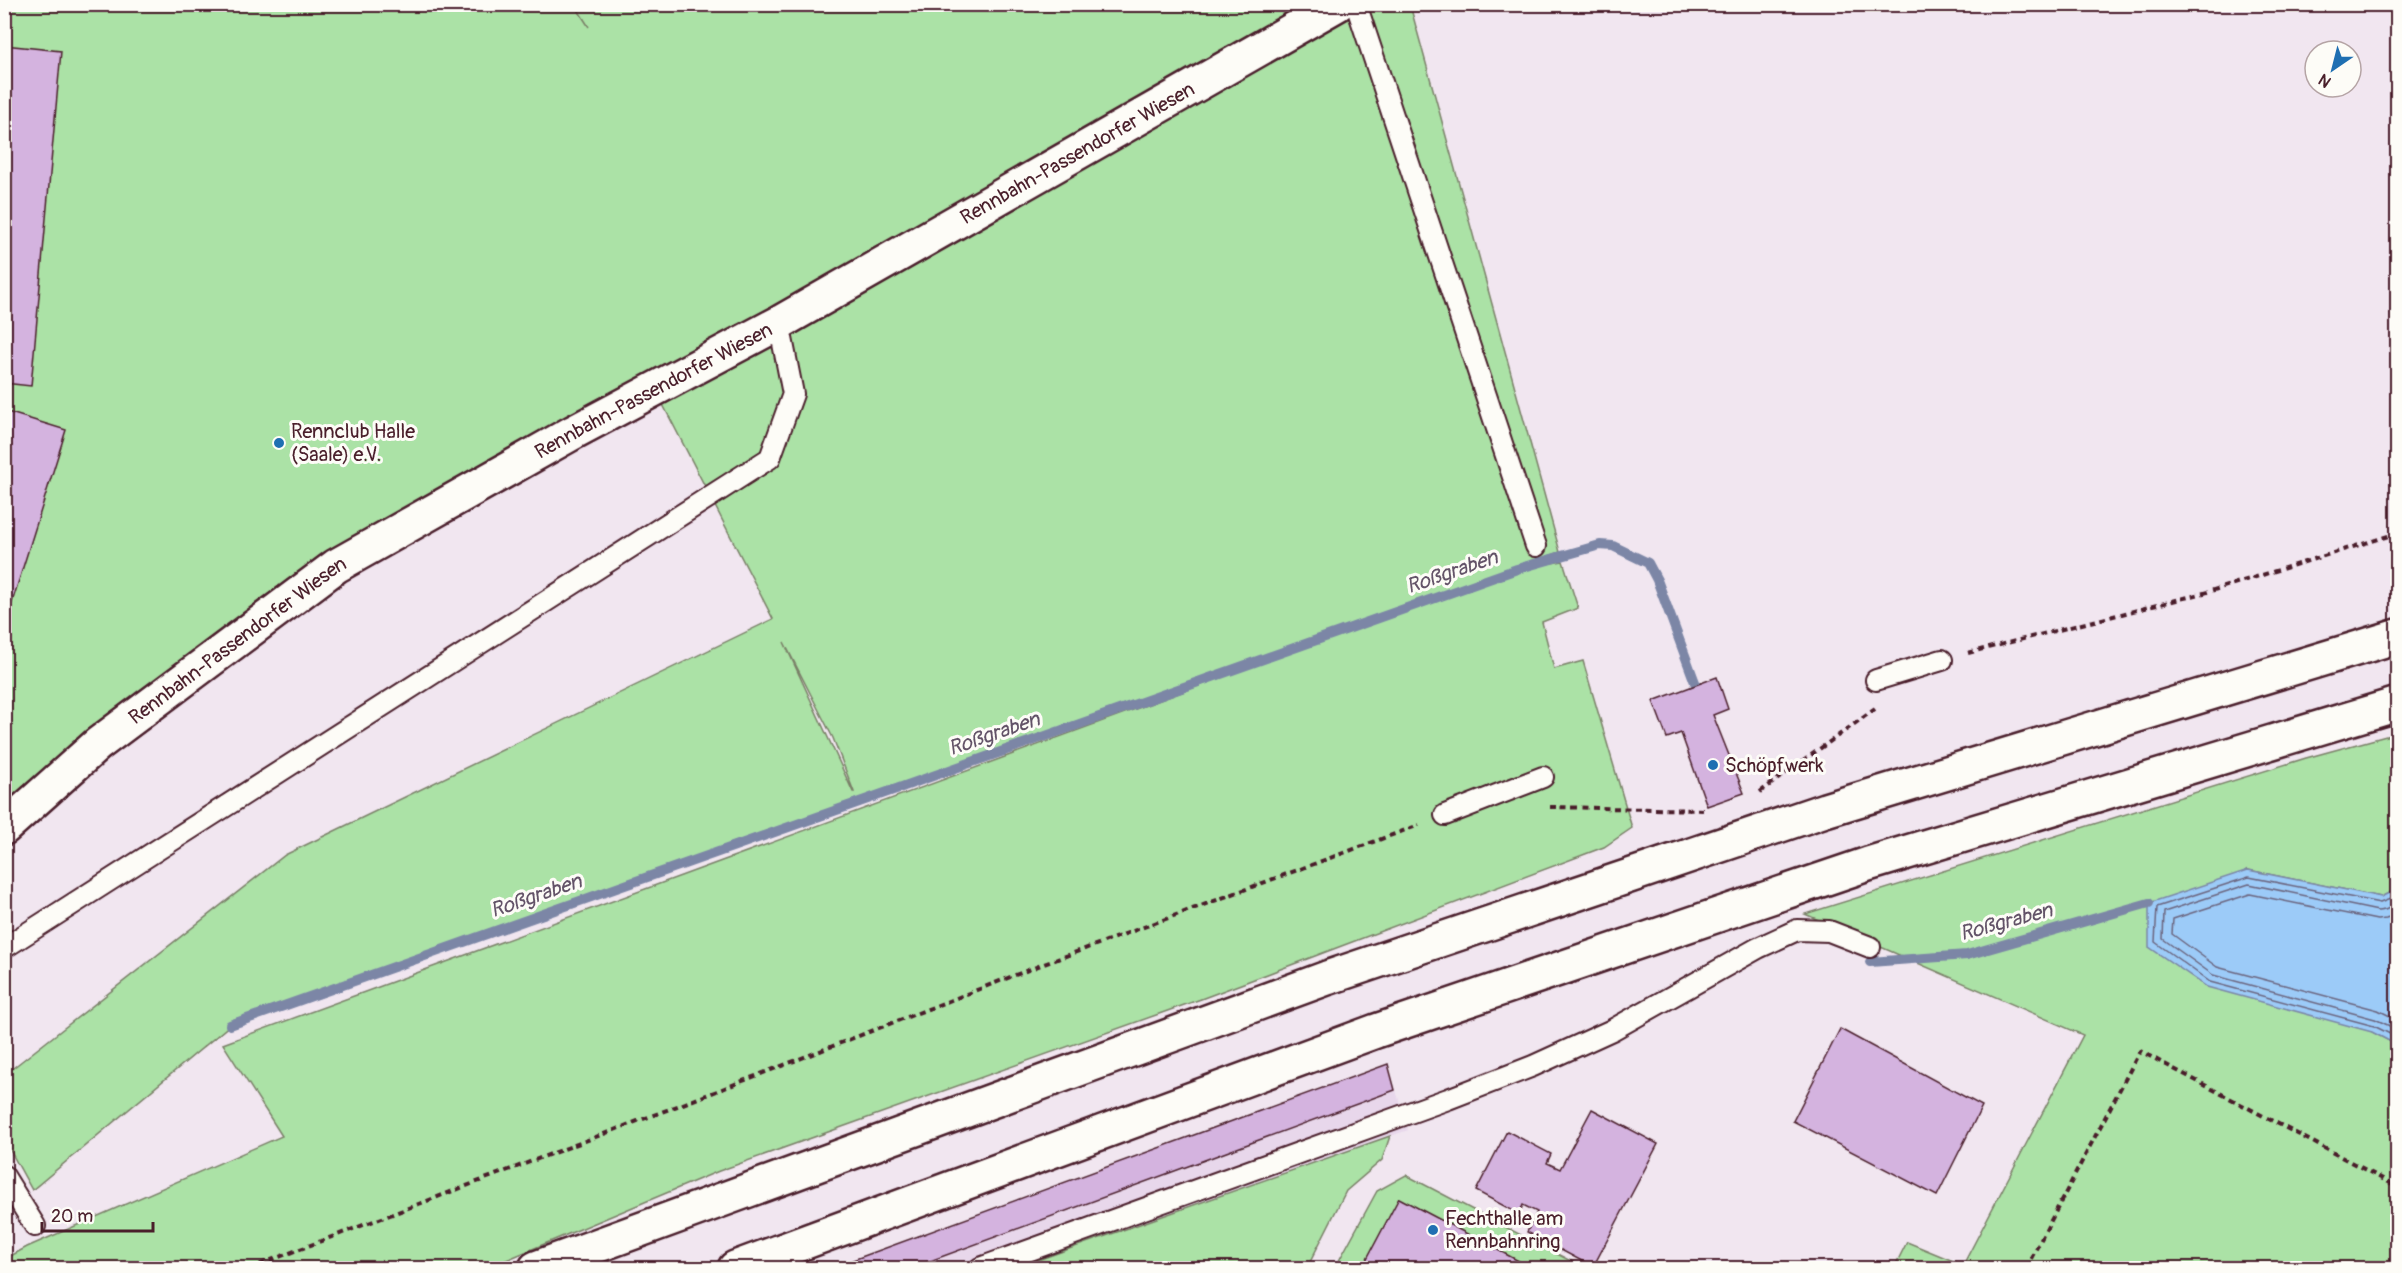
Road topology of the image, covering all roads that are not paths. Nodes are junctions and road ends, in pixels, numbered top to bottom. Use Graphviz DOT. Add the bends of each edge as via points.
graph roads {
  1 [pos="1338,4"];
  2 [pos="1356,4"];
  3 [pos="779,323"];
  4 [pos="1536,546"];
  5 [pos="2397,636"];
  6 [pos="1942,660"];
  7 [pos="1876,680"];
  8 [pos="2397,704"];
  9 [pos="1543,777"];
  10 [pos="1445,816"];
  11 [pos="4,828"];
  12 [pos="1870,947"];
  13 [pos="4,948"];
  14 [pos="4,1176"];
  15 [pos="35,1226"];
  16 [pos="536,1269"];
  17 [pos="735,1269"];
  18 [pos="980,1269"];
  1 -- 3 [label="main road, Rennbahn-Passendorfer Wiesen"];
  2 -- 4 [label="lane"];
  3 -- 11 [label="main road, Rennbahn-Passendorfer Wiesen" via="574,432 336,566 98,744"];
  3 -- 13 [label="lane" via="793,394 770,458"];
  5 -- 16 [label="main road" via="1825,810 1338,974"];
  6 -- 7 [label="lane"];
  8 -- 17 [label="main road" via="1823,879 1376,1031"];
  9 -- 10 [label="lane"];
  12 -- 18 [label="lane" via="1829,931 1797,930 1612,1030 1533,1066"];
  14 -- 15 [label="lane"];
}
